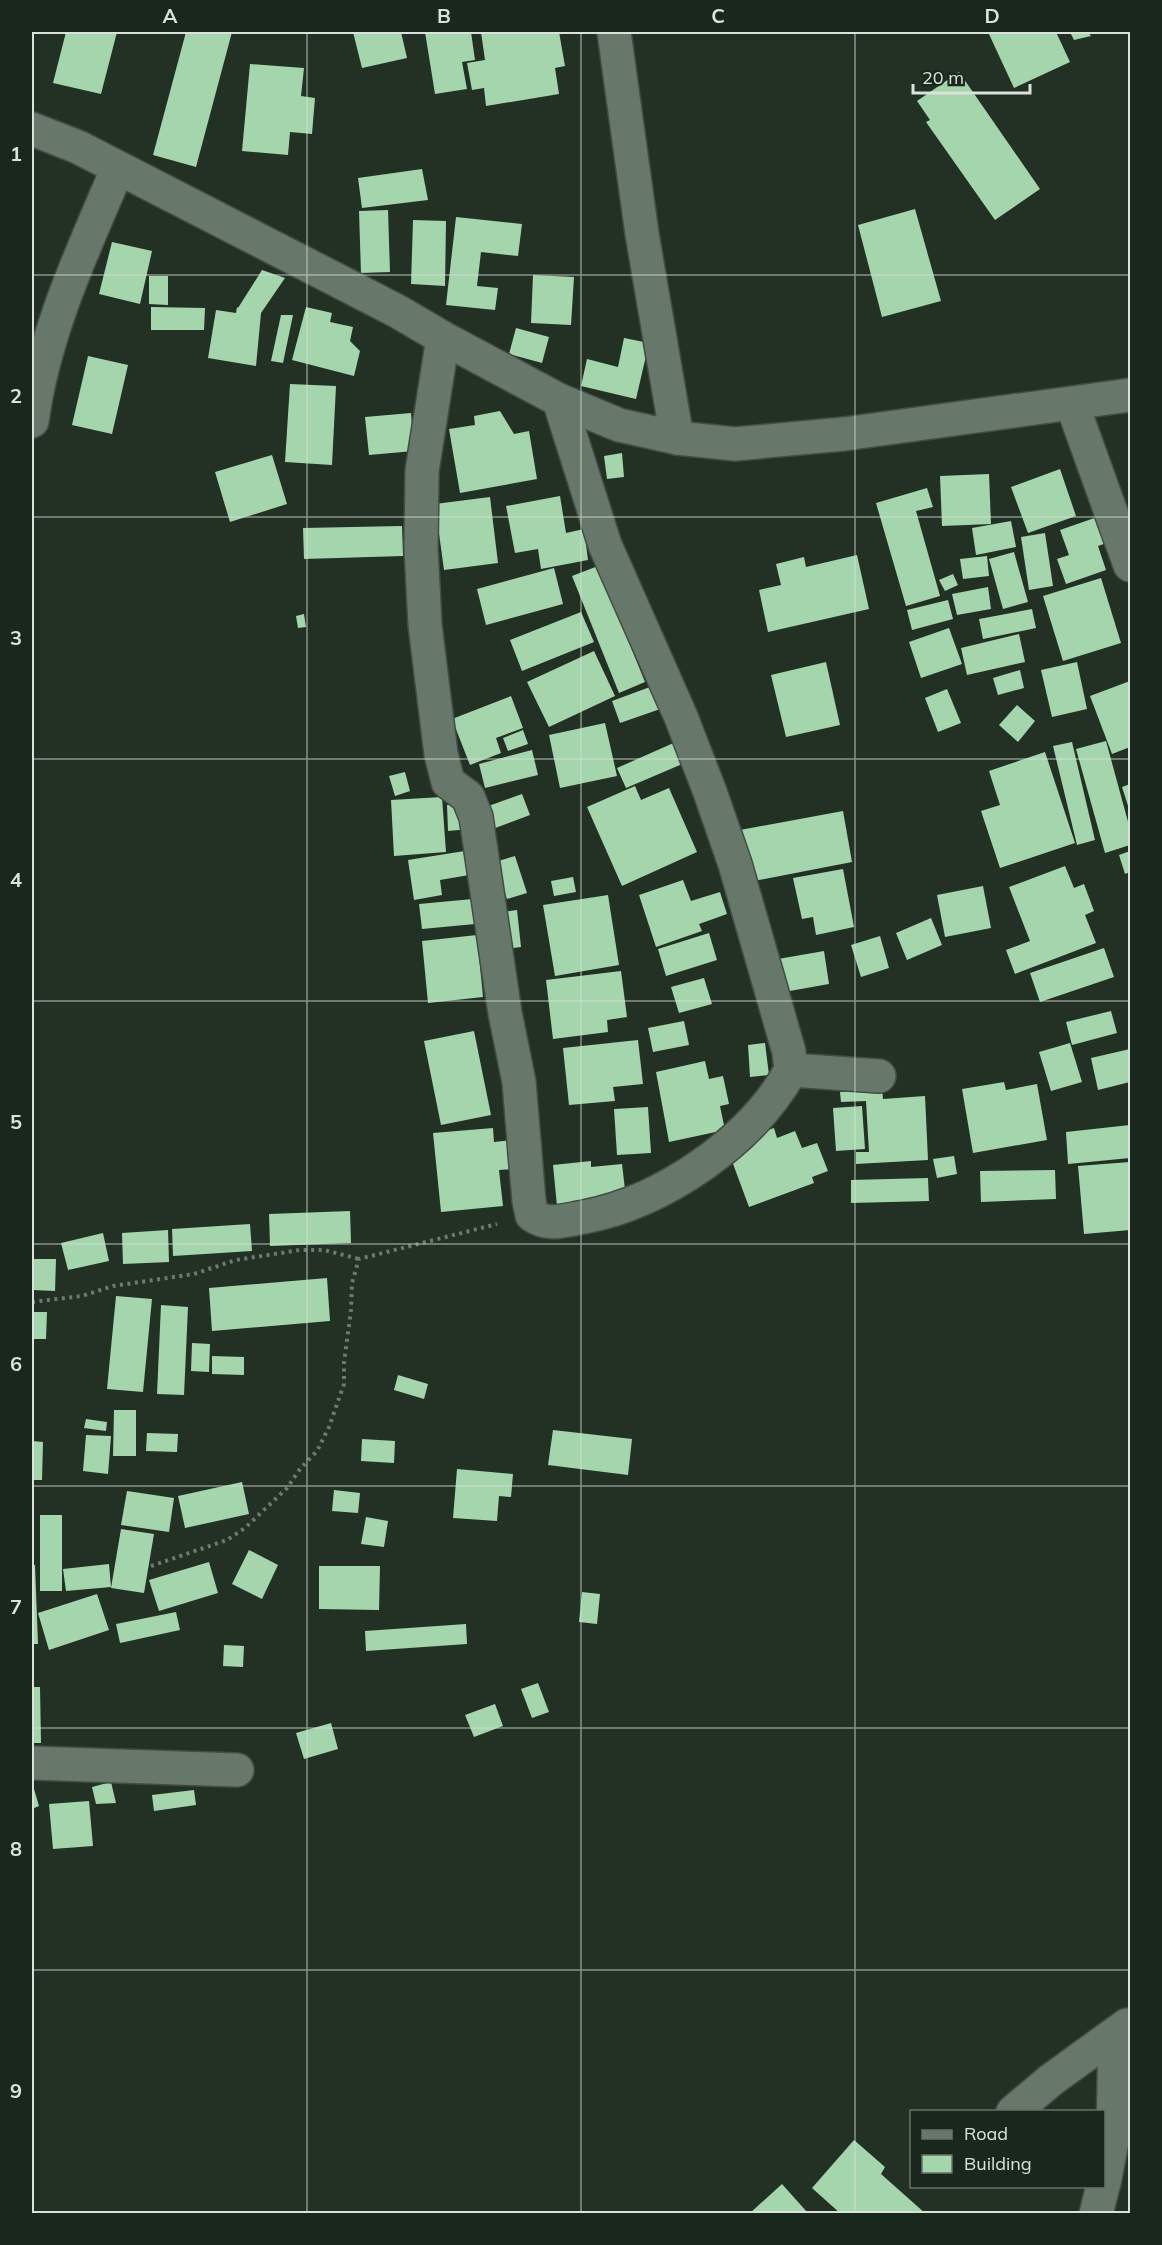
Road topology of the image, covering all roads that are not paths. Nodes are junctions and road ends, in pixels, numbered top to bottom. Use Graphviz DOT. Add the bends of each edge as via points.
graph roads {
  1 [pos="614,32"];
  2 [pos="32,129"];
  3 [pos="118,168"];
  4 [pos="443,338"];
  5 [pos="1131,395"];
  6 [pos="559,399"];
  7 [pos="1072,404"];
  8 [pos="32,421"];
  9 [pos="676,438"];
  10 [pos="1131,565"];
  11 [pos="791,1070"];
  12 [pos="879,1076"];
  13 [pos="32,1763"];
  14 [pos="237,1770"];
  15 [pos="1123,2029"];
  16 [pos="1015,2110"];
  17 [pos="1105,2175"];
  18 [pos="1102,2188"];
  19 [pos="1096,2214"];
  1 -- 9 [label="street"];
  2 -- 3 [label="street"];
  3 -- 4 [label="street"];
  3 -- 8 [label="street" via="64,293 36,392"];
  4 -- 6 [label="street"];
  4 -- 11 [label="street" via="422,471 425,625 448,782 468,797 476,816 504,1013 519,1082 532,1215 552,1223 600,1214 670,1185 734,1138 781,1089"];
  5 -- 7 [label="street"];
  6 -- 9 [label="street" via="619,425"];
  6 -- 11 [label="street" via="605,545 681,717 724,833"];
  7 -- 9 [label="street" via="735,444"];
  7 -- 10 [label="street"];
  11 -- 12 [label="street"];
  13 -- 14 [label="street"];
  15 -- 16 [label="street" via="1051,2079"];
  15 -- 17 [label="street" via="1113,2136"];
  18 -- 19 [label="street"];
}
